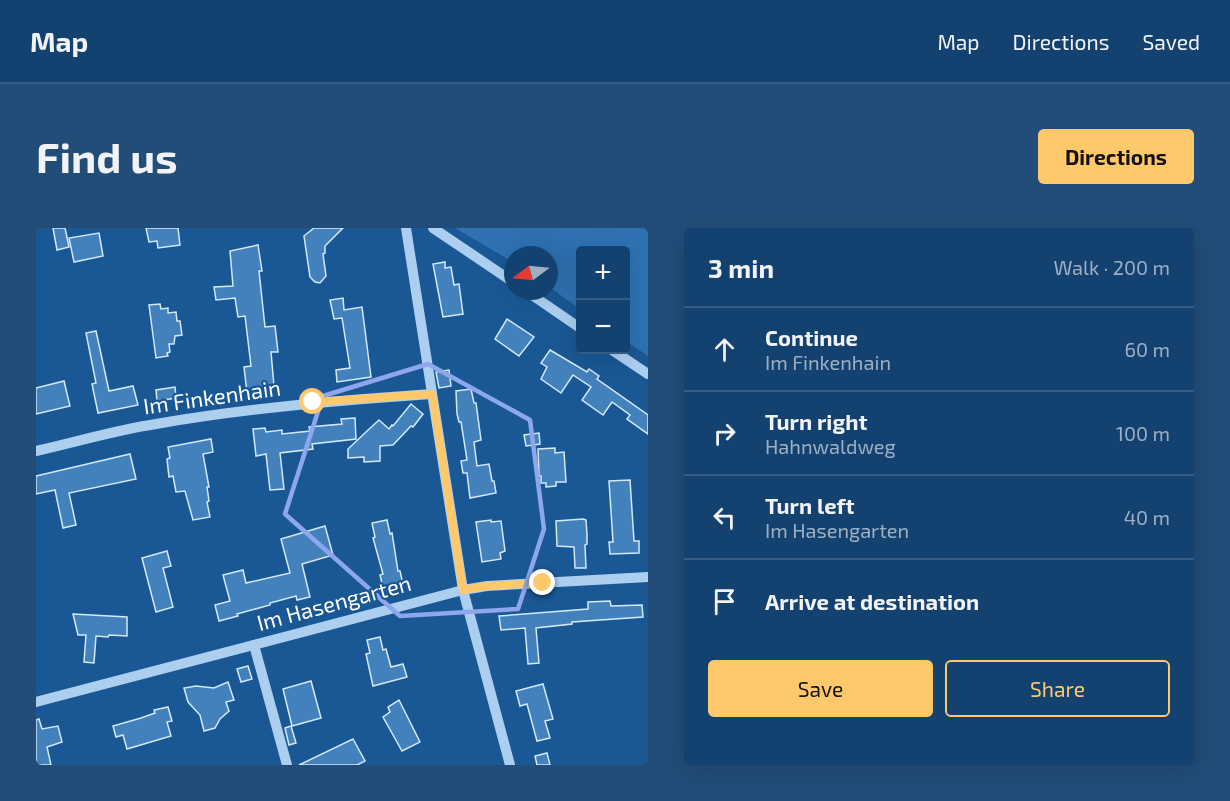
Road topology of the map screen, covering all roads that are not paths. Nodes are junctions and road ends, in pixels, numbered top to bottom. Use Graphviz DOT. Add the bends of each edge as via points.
graph roads {
  1 [pos="406,228"];
  2 [pos="434,228"];
  3 [pos="504,276"];
  4 [pos="539,300"];
  5 [pos="576,325"];
  6 [pos="618,354"];
  7 [pos="648,374"];
  8 [pos="432,394"];
  9 [pos="36,451"];
  10 [pos="648,577"];
  11 [pos="463,590"];
  12 [pos="254,645"];
  13 [pos="36,702"];
  14 [pos="287,765"];
  15 [pos="510,765"];
  1 -- 8 [label="street"];
  2 -- 3 [label="street"];
  4 -- 5 [label="street"];
  6 -- 7 [label="street"];
  8 -- 9 [label="street, Im Finkenhain" via="236,412 154,424"];
  8 -- 11 [label="street"];
  10 -- 11 [label="street, Im Hasengarten"];
  11 -- 12 [label="street, Im Hasengarten"];
  11 -- 15 [label="street"];
  12 -- 13 [label="street, Im Hasengarten"];
  12 -- 14 [label="street"];
}
